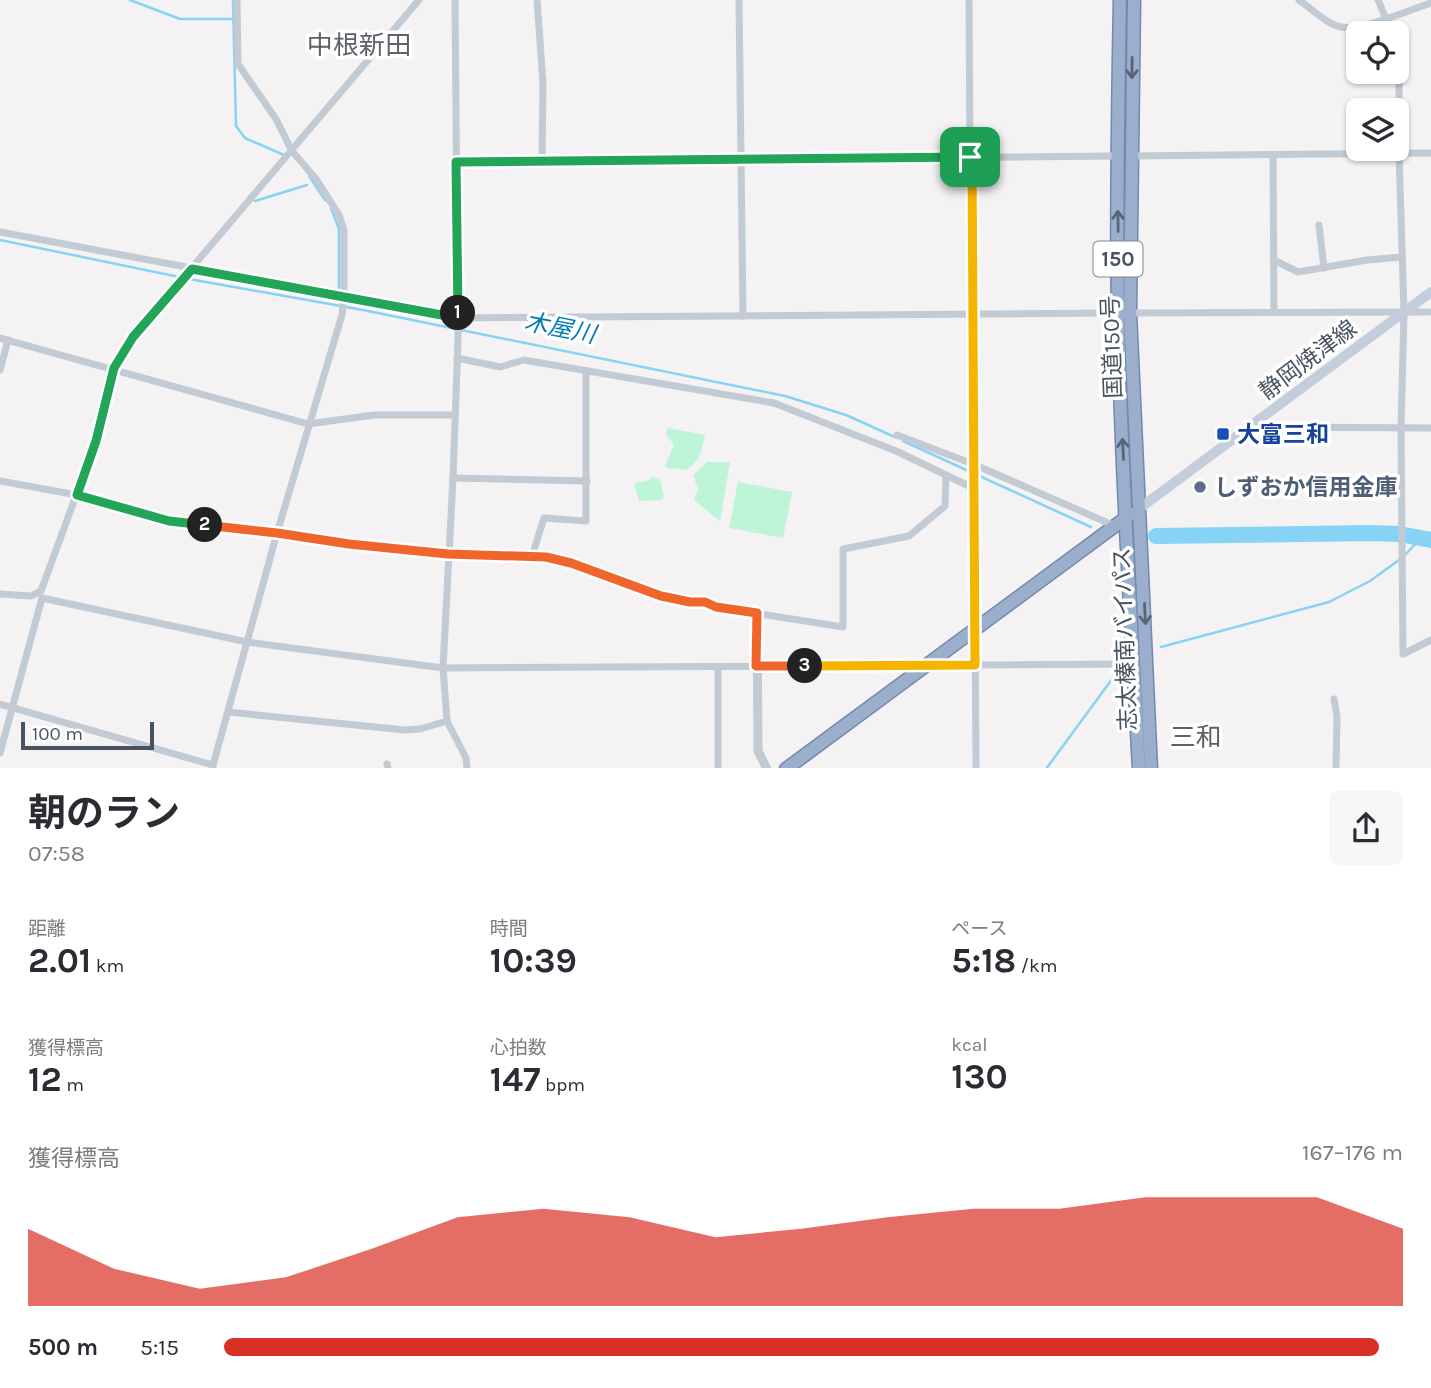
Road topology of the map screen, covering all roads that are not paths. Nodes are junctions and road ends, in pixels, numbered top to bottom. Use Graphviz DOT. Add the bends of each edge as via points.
graph roads {
  1 [pos="237,0"];
  2 [pos="419,0"];
  3 [pos="455,0"];
  4 [pos="537,0"];
  5 [pos="738,0"];
  6 [pos="969,0"];
  7 [pos="1120,0"];
  8 [pos="1134,0"];
  9 [pos="1299,0"];
  10 [pos="1378,0"];
  11 [pos="1431,3"];
  12 [pos="1386,17"];
  13 [pos="1388,21"];
  14 [pos="292,151"];
  15 [pos="1409,153"];
  16 [pos="1431,153"];
  17 [pos="1346,154"];
  18 [pos="1273,155"];
  19 [pos="1124,156"];
  20 [pos="971,157"];
  21 [pos="740,158"];
  22 [pos="1399,161"];
  23 [pos="456,162"];
  24 [pos="542,162"];
  25 [pos="1319,225"];
  26 [pos="0,232"];
  27 [pos="1402,257"];
  28 [pos="1273,260"];
  29 [pos="1324,268"];
  30 [pos="192,269"];
  31 [pos="1431,292"];
  32 [pos="344,298"];
  33 [pos="1274,312"];
  34 [pos="1404,312"];
  35 [pos="1431,312"];
  36 [pos="1124,313"];
  37 [pos="973,314"];
  38 [pos="743,316"];
  39 [pos="458,318"];
  40 [pos="4,339"];
  41 [pos="457,358"];
  42 [pos="114,368"];
  43 [pos="0,370"];
  44 [pos="586,371"];
  45 [pos="456,415"];
  46 [pos="308,424"];
  47 [pos="1249,427"];
  48 [pos="1401,428"];
  49 [pos="1431,428"];
  50 [pos="897,435"];
  51 [pos="974,464"];
  52 [pos="946,476"];
  53 [pos="453,478"];
  54 [pos="0,481"];
  55 [pos="587,481"];
  56 [pos="973,488"];
  57 [pos="77,495"];
  58 [pos="1140,508"];
  59 [pos="1126,517"];
  60 [pos="1115,526"];
  61 [pos="277,533"];
  62 [pos="448,554"];
  63 [pos="532,556"];
  64 [pos="0,594"];
  65 [pos="39,596"];
  66 [pos="757,613"];
  67 [pos="974,630"];
  68 [pos="1431,640"];
  69 [pos="247,642"];
  70 [pos="1133,664"];
  71 [pos="975,665"];
  72 [pos="756,666"];
  73 [pos="922,667"];
  74 [pos="443,668"];
  75 [pos="718,668"];
  76 [pos="1334,699"];
  77 [pos="0,704"];
  78 [pos="13,707"];
  79 [pos="228,712"];
  80 [pos="447,721"];
  81 [pos="0,753"];
  82 [pos="212,767"];
  83 [pos="467,768"];
  84 [pos="718,768"];
  85 [pos="767,768"];
  86 [pos="786,768"];
  87 [pos="976,768"];
  88 [pos="1139,768"];
  89 [pos="1151,768"];
  90 [pos="1336,768"];
  1 -- 14 [label="street" via="238,64"];
  2 -- 14 [label="street"];
  3 -- 23 [label="street"];
  4 -- 24 [label="street"];
  5 -- 21 [label="street"];
  6 -- 20 [label="street"];
  7 -- 19 [label="highway, 国道150号 / 150"];
  8 -- 19 [label="highway, 国道150号 / 150, one-way"];
  9 -- 12 [label="street" via="1342,27 1367,25"];
  10 -- 12 [label="street"];
  11 -- 12 [label="street"];
  12 -- 13 [label="street"];
  14 -- 30 [label="street"];
  14 -- 32 [label="street" via="339,215 344,230"];
  15 -- 16 [label="street"];
  17 -- 18 [label="street"];
  18 -- 19 [label="street"];
  18 -- 28 [label="street"];
  19 -- 20 [label="street"];
  19 -- 36 [label="highway, 国道150号 / 150"];
  20 -- 21 [label="street"];
  20 -- 37 [label="street"];
  21 -- 24 [label="street"];
  21 -- 38 [label="street"];
  22 -- 27 [label="street"];
  23 -- 24 [label="street"];
  23 -- 39 [label="street"];
  25 -- 29 [label="street"];
  26 -- 30 [label="street"];
  27 -- 29 [label="street"];
  27 -- 34 [label="street"];
  28 -- 29 [label="street" via="1298,272"];
  28 -- 33 [label="street"];
  30 -- 32 [label="street"];
  30 -- 42 [label="street" via="133,337"];
  31 -- 34 [label="main road, 静岡焼津線"];
  32 -- 39 [label="street"];
  32 -- 46 [label="street"];
  33 -- 34 [label="street"];
  33 -- 36 [label="street"];
  34 -- 35 [label="street"];
  34 -- 47 [label="main road, 静岡焼津線"];
  34 -- 48 [label="street"];
  36 -- 37 [label="street"];
  36 -- 58 [label="highway, 国道150号 / 150"];
  59 -- 36 [label="highway, 国道150号 / 150, one-way"];
  37 -- 38 [label="street"];
  37 -- 51 [label="street"];
  38 -- 39 [label="street"];
  39 -- 41 [label="street"];
  40 -- 42 [label="street"];
  40 -- 43 [label="street"];
  41 -- 44 [label="street" via="500,367 524,360"];
  41 -- 45 [label="street"];
  42 -- 46 [label="street"];
  42 -- 57 [label="street"];
  44 -- 52 [label="street" via="774,403"];
  44 -- 55 [label="street"];
  45 -- 46 [label="street" via="374,415"];
  45 -- 53 [label="street"];
  46 -- 61 [label="street"];
  47 -- 48 [label="street"];
  47 -- 58 [label="main road, 静岡焼津線"];
  48 -- 49 [label="street"];
  48 -- 68 [label="street" via="1403,654"];
  50 -- 51 [label="street"];
  51 -- 56 [label="street"];
  51 -- 60 [label="street"];
  52 -- 56 [label="street"];
  52 -- 66 [label="street" via="945,506 909,536 843,549 844,627"];
  53 -- 55 [label="street"];
  53 -- 62 [label="street"];
  54 -- 57 [label="street"];
  55 -- 63 [label="street" via="586,521 544,518"];
  56 -- 67 [label="street"];
  57 -- 61 [label="street" via="169,521"];
  57 -- 65 [label="street"];
  58 -- 59 [label="highway"];
  58 -- 89 [label="highway, 志太榛南バイパス / 150, one-way"];
  59 -- 60 [label="highway"];
  59 -- 70 [label="highway, 志太榛南バイパス / 150"];
  60 -- 67 [label="highway"];
  61 -- 62 [label="street"];
  61 -- 69 [label="street"];
  62 -- 63 [label="street"];
  62 -- 74 [label="street"];
  63 -- 66 [label="street" via="571,563 661,596"];
  64 -- 65 [label="street"];
  65 -- 69 [label="street"];
  65 -- 78 [label="street"];
  66 -- 72 [label="street"];
  67 -- 71 [label="street"];
  67 -- 73 [label="highway"];
  69 -- 74 [label="street"];
  69 -- 79 [label="street"];
  70 -- 71 [label="street"];
  70 -- 88 [label="highway, 志太榛南バイパス / 150"];
  71 -- 73 [label="street"];
  71 -- 87 [label="street"];
  72 -- 73 [label="street"];
  72 -- 75 [label="street"];
  72 -- 85 [label="street" via="758,751"];
  73 -- 86 [label="highway"];
  74 -- 75 [label="street"];
  74 -- 80 [label="street"];
  75 -- 84 [label="street"];
  76 -- 90 [label="street"];
  77 -- 78 [label="street"];
  78 -- 81 [label="street"];
  78 -- 82 [label="street"];
  79 -- 80 [label="street" via="405,730"];
  79 -- 82 [label="street"];
  80 -- 83 [label="street"];
}
